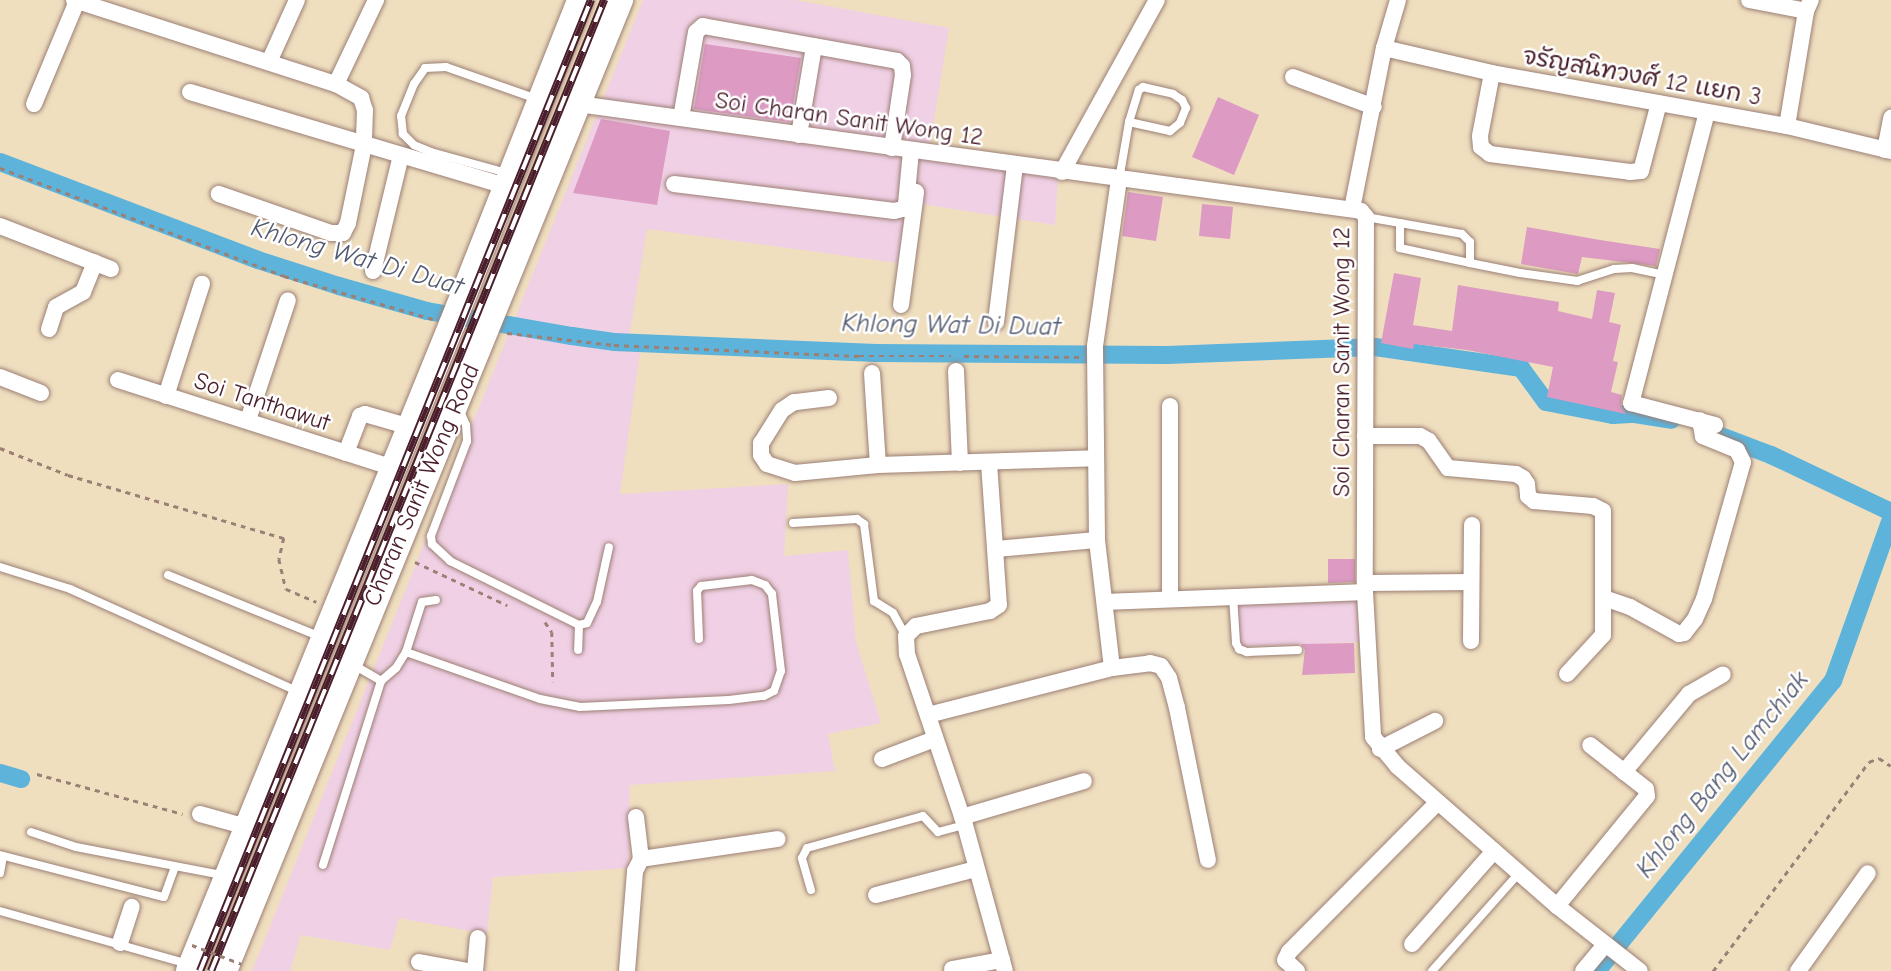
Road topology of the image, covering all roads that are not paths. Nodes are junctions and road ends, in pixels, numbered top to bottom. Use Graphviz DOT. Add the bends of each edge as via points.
graph roads {
  1 [pos="75,0"];
  2 [pos="297,0"];
  3 [pos="376,0"];
  4 [pos="580,0"];
  5 [pos="620,0"];
  6 [pos="1157,0"];
  7 [pos="1398,0"];
  8 [pos="1749,0"];
  9 [pos="1808,6"];
  10 [pos="814,46"];
  11 [pos="1384,48"];
  12 [pos="269,62"];
  13 [pos="1492,73"];
  14 [pos="1293,77"];
  15 [pos="336,84"];
  16 [pos="190,92"];
  17 [pos="540,100"];
  18 [pos="1659,103"];
  19 [pos="34,104"];
  20 [pos="578,104"];
  21 [pos="1374,107"];
  22 [pos="1707,112"];
  23 [pos="1891,117"];
  24 [pos="681,118"];
  25 [pos="1129,122"];
  26 [pos="1787,126"];
  27 [pos="799,135"];
  28 [pos="364,145"];
  29 [pos="892,148"];
  30 [pos="916,151"];
  31 [pos="1888,151"];
  32 [pos="401,155"];
  33 [pos="1015,165"];
  34 [pos="1062,172"];
  35 [pos="508,180"];
  36 [pos="1119,180"];
  37 [pos="674,184"];
  38 [pos="219,194"];
  39 [pos="1359,213"];
  40 [pos="1400,223"];
  41 [pos="0,226"];
  42 [pos="95,262"];
  43 [pos="1470,263"];
  44 [pos="111,269"];
  45 [pos="373,271"];
  46 [pos="1664,275"];
  47 [pos="202,284"];
  48 [pos="288,300"];
  49 [pos="901,305"];
  50 [pos="996,322"];
  51 [pos="50,329"];
  52 [pos="956,371"];
  53 [pos="872,373"];
  54 [pos="0,377"];
  55 [pos="118,380"];
  56 [pos="41,393"];
  57 [pos="166,396"];
  58 [pos="829,398"];
  59 [pos="456,402"];
  60 [pos="1170,406"];
  61 [pos="247,420"];
  62 [pos="410,427"];
  63 [pos="1365,436"];
  64 [pos="346,453"];
  65 [pos="1095,458"];
  66 [pos="960,463"];
  67 [pos="989,463"];
  68 [pos="878,465"];
  69 [pos="393,468"];
  70 [pos="793,523"];
  71 [pos="1472,525"];
  72 [pos="1097,540"];
  73 [pos="609,547"];
  74 [pos="996,549"];
  75 [pos="0,567"];
  76 [pos="168,575"];
  77 [pos="1471,582"];
  78 [pos="1365,588"];
  79 [pos="1233,596"];
  80 [pos="1604,598"];
  81 [pos="1170,599"];
  82 [pos="436,600"];
  83 [pos="1104,602"];
  84 [pos="579,625"];
  85 [pos="906,636"];
  86 [pos="324,638"];
  87 [pos="699,639"];
  88 [pos="1471,641"];
  89 [pos="578,650"];
  90 [pos="1298,650"];
  91 [pos="406,652"];
  92 [pos="349,662"];
  93 [pos="1112,668"];
  94 [pos="1567,674"];
  95 [pos="1723,674"];
  96 [pos="381,681"];
  97 [pos="301,693"];
  98 [pos="928,715"];
  99 [pos="1435,721"];
  100 [pos="935,739"];
  101 [pos="1590,745"];
  102 [pos="1380,749"];
  103 [pos="882,759"];
  104 [pos="1624,772"];
  105 [pos="1084,781"];
  106 [pos="258,799"];
  107 [pos="1438,802"];
  108 [pos="289,811"];
  109 [pos="200,814"];
  110 [pos="636,817"];
  111 [pos="963,821"];
  112 [pos="247,827"];
  113 [pos="31,832"];
  114 [pos="778,839"];
  115 [pos="1494,851"];
  116 [pos="2,855"];
  117 [pos="641,859"];
  118 [pos="1208,860"];
  119 [pos="323,865"];
  120 [pos="175,867"];
  121 [pos="976,870"];
  122 [pos="0,873"];
  123 [pos="1519,873"];
  124 [pos="1868,873"];
  125 [pos="227,876"];
  126 [pos="811,890"];
  127 [pos="876,895"];
  128 [pos="1556,906"];
  129 [pos="132,907"];
  130 [pos="0,911"];
  131 [pos="478,938"];
  132 [pos="120,943"];
  133 [pos="1412,944"];
  134 [pos="1612,949"];
  135 [pos="191,960"];
  136 [pos="419,962"];
  137 [pos="1003,966"];
  138 [pos="233,967"];
  139 [pos="952,969"];
  140 [pos="468,971"];
  141 [pos="475,971"];
  142 [pos="627,971"];
  143 [pos="1297,971"];
  144 [pos="1432,971"];
  145 [pos="1583,971"];
  146 [pos="1640,971"];
  147 [pos="1798,971"];
  1 -- 12 [label="street"];
  1 -- 19 [label="street"];
  2 -- 12 [label="street"];
  3 -- 15 [label="street"];
  4 -- 17 [label="main road, Charan Sanit Wong Road"];
  5 -- 20 [label="main road, Charan Sanit Wong Road"];
  6 -- 34 [label="street"];
  7 -- 11 [label="street"];
  8 -- 9 [label="street"];
  9 -- 26 [label="street"];
  10 -- 24 [label="street" via="703,26 696,32"];
  10 -- 27 [label="street"];
  10 -- 29 [label="street" via="897,61 902,66"];
  11 -- 13 [label="street, จรัญสนิทวงศ์ 12 แยก 3"];
  11 -- 21 [label="street"];
  12 -- 15 [label="street"];
  13 -- 18 [label="street, จรัญสนิทวงศ์ 12 แยก 3"];
  13 -- 18 [label="street" via="1480,136 1481,147 1490,154 1641,171"];
  14 -- 21 [label="street"];
  15 -- 28 [label="street" via="361,98"];
  16 -- 28 [label="street"];
  17 -- 35 [label="main road, Charan Sanit Wong Road"];
  17 -- 35 [label="lane" via="446,67 425,68 401,116 403,135 414,145"];
  18 -- 22 [label="street, จรัญสนิทวงศ์ 12 แยก 3"];
  20 -- 24 [label="street, Soi Charan Sanit Wong 12"];
  20 -- 59 [label="main road, Charan Sanit Wong Road" via="494,324"];
  21 -- 39 [label="street"];
  22 -- 26 [label="street, จรัญสนิทวงศ์ 12 แยก 3"];
  22 -- 46 [label="street"];
  23 -- 31 [label="street"];
  24 -- 27 [label="street, Soi Charan Sanit Wong 12"];
  25 -- 25 [label="lane" via="1170,131 1180,123 1186,108 1173,94 1143,87 1135,95"];
  25 -- 36 [label="lane"];
  26 -- 31 [label="street, จรัญสนิทวงศ์ 12 แยก 3"];
  27 -- 29 [label="street, Soi Charan Sanit Wong 12"];
  28 -- 32 [label="street"];
  28 -- 38 [label="street" via="343,233 331,233"];
  29 -- 30 [label="street, Soi Charan Sanit Wong 12"];
  30 -- 33 [label="street, Soi Charan Sanit Wong 12"];
  30 -- 37 [label="street" via="906,204 894,211"];
  30 -- 49 [label="street"];
  32 -- 35 [label="street"];
  32 -- 45 [label="street"];
  33 -- 34 [label="street, Soi Charan Sanit Wong 12"];
  33 -- 50 [label="street"];
  34 -- 36 [label="street, Soi Charan Sanit Wong 12"];
  35 -- 62 [label="main road, Charan Sanit Wong Road"];
  36 -- 39 [label="street, Soi Charan Sanit Wong 12"];
  36 -- 65 [label="street" via="1095,353"];
  39 -- 40 [label="lane"];
  39 -- 63 [label="street, Soi Charan Sanit Wong 12"];
  40 -- 43 [label="lane" via="1400,247"];
  40 -- 43 [label="lane" via="1462,233 1470,242"];
  41 -- 42 [label="street"];
  42 -- 44 [label="street"];
  42 -- 51 [label="street" via="83,292 56,307"];
  43 -- 46 [label="lane" via="1577,281 1614,269"];
  46 -- 80 [label="street" via="1631,404 1704,426 1737,450 1743,462 1695,619 1679,634"];
  47 -- 57 [label="street"];
  48 -- 61 [label="street"];
  52 -- 66 [label="street"];
  53 -- 68 [label="street"];
  54 -- 56 [label="street"];
  55 -- 57 [label="street, Soi Tanthawut"];
  57 -- 61 [label="street, Soi Tanthawut"];
  58 -- 68 [label="street" via="794,402 782,410 765,434 761,455 767,464 795,473"];
  59 -- 84 [label="lane" via="467,441 430,536 432,544 450,561"];
  59 -- 92 [label="main road, Charan Sanit Wong Road"];
  60 -- 81 [label="street"];
  61 -- 64 [label="street, Soi Tanthawut"];
  62 -- 64 [label="street" via="360,416"];
  62 -- 69 [label="main road, Charan Sanit Wong Road"];
  63 -- 78 [label="street, Soi Charan Sanit Wong 12"];
  63 -- 80 [label="street" via="1420,436 1448,468 1516,474 1534,500 1599,508 1606,519"];
  64 -- 69 [label="street, Soi Tanthawut"];
  65 -- 67 [label="street"];
  65 -- 72 [label="street"];
  66 -- 67 [label="street"];
  66 -- 68 [label="street"];
  67 -- 74 [label="street"];
  69 -- 86 [label="main road, Charan Sanit Wong Road"];
  70 -- 85 [label="lane" via="857,519 864,524 874,601 893,614"];
  71 -- 77 [label="street"];
  72 -- 74 [label="street"];
  72 -- 83 [label="street"];
  73 -- 84 [label="lane" via="597,602 587,623"];
  74 -- 85 [label="street" via="999,605 990,611 916,626"];
  75 -- 97 [label="lane" via="70,590"];
  76 -- 86 [label="lane"];
  77 -- 78 [label="street"];
  77 -- 88 [label="street"];
  78 -- 79 [label="street"];
  78 -- 102 [label="street, Soi Charan Sanit Wong 12" via="1371,723"];
  79 -- 81 [label="street"];
  79 -- 90 [label="lane" via="1239,649"];
  80 -- 94 [label="street" via="1603,635"];
  81 -- 83 [label="street"];
  82 -- 91 [label="lane" via="422,603"];
  83 -- 93 [label="street"];
  84 -- 89 [label="lane"];
  85 -- 98 [label="street" via="907,654"];
  86 -- 97 [label="main road, Charan Sanit Wong Road"];
  87 -- 91 [label="lane" via="701,586 752,580 765,585 772,594 781,671 774,691 729,700 580,707 540,699"];
  91 -- 96 [label="lane"];
  92 -- 96 [label="lane"];
  92 -- 108 [label="main road, Charan Sanit Wong Road"];
  93 -- 98 [label="street"];
  93 -- 118 [label="street" via="1150,663 1161,666 1169,678"];
  95 -- 104 [label="street" via="1689,694"];
  96 -- 119 [label="lane"];
  97 -- 106 [label="main road, Charan Sanit Wong Road"];
  98 -- 100 [label="street"];
  99 -- 102 [label="street"];
  100 -- 103 [label="street"];
  100 -- 111 [label="street"];
  101 -- 104 [label="street"];
  102 -- 107 [label="street"];
  104 -- 128 [label="street" via="1646,789 1647,796"];
  105 -- 111 [label="street"];
  106 -- 108 [label="main road"];
  106 -- 112 [label="main road, Charan Sanit Wong Road"];
  107 -- 115 [label="street"];
  107 -- 143 [label="street" via="1289,952 1285,960"];
  108 -- 138 [label="main road, Charan Sanit Wong Road"];
  109 -- 112 [label="street"];
  110 -- 117 [label="street"];
  111 -- 121 [label="street"];
  111 -- 126 [label="lane" via="937,832 923,816 807,848 803,858"];
  112 -- 125 [label="main road, Charan Sanit Wong Road"];
  113 -- 120 [label="lane" via="76,847"];
  114 -- 117 [label="street"];
  115 -- 123 [label="street"];
  115 -- 133 [label="street"];
  116 -- 120 [label="lane" via="164,897"];
  116 -- 122 [label="lane"];
  117 -- 142 [label="street" via="635,871"];
  120 -- 125 [label="lane"];
  121 -- 127 [label="street"];
  121 -- 137 [label="street"];
  123 -- 128 [label="street"];
  123 -- 144 [label="lane"];
  124 -- 147 [label="street"];
  125 -- 135 [label="main road, Charan Sanit Wong Road"];
  128 -- 134 [label="street"];
  129 -- 132 [label="street"];
  130 -- 132 [label="lane"];
  131 -- 141 [label="street"];
  132 -- 135 [label="lane"];
  134 -- 145 [label="street"];
  134 -- 146 [label="street"];
  136 -- 140 [label="street"];
  137 -- 139 [label="street"];
}
